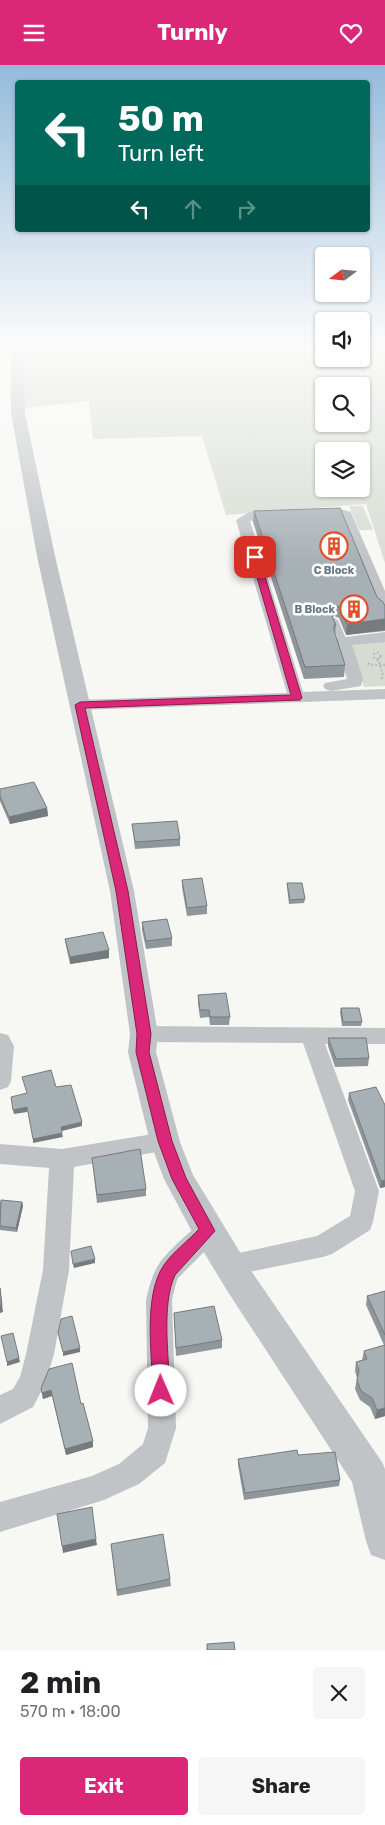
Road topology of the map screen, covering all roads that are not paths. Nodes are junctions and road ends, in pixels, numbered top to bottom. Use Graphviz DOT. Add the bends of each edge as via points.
graph roads {
  1 [pos="19,416"];
  2 [pos="308,513"];
  3 [pos="289,514"];
  4 [pos="385,608"];
  5 [pos="334,619"];
  6 [pos="385,637"];
  7 [pos="343,641"];
  8 [pos="381,689"];
  9 [pos="316,692"];
  10 [pos="296,693"];
  11 [pos="80,705"];
  12 [pos="144,1034"];
  13 [pos="311,1036"];
  14 [pos="385,1036"];
  15 [pos="0,1041"];
  16 [pos="0,1081"];
  17 [pos="165,1141"];
  18 [pos="0,1154"];
  19 [pos="62,1159"];
  20 [pos="208,1231"];
  21 [pos="230,1265"];
  22 [pos="0,1410"];
  23 [pos="0,1517"];
  24 [pos="385,1541"];
  1 -- 11 [label="street"];
  2 -- 4 [label="street" via="337,512 346,515"];
  3 -- 10 [label="street" via="249,516 243,520"];
  5 -- 7 [label="lane"];
  6 -- 7 [label="street"];
  7 -- 9 [label="street" via="356,677 355,683"];
  8 -- 9 [label="street"];
  9 -- 10 [label="street"];
  10 -- 11 [label="street"];
  11 -- 12 [label="street" via="122,891"];
  12 -- 13 [label="street"];
  12 -- 17 [label="street" via="142,1052"];
  13 -- 14 [label="street"];
  13 -- 21 [label="street" via="367,1191 361,1222 323,1246"];
  15 -- 16 [label="street" via="3,1046"];
  17 -- 19 [label="street"];
  17 -- 20 [label="street" via="179,1179"];
  18 -- 19 [label="street"];
  19 -- 22 [label="street" via="56,1270 40,1354 32,1382 23,1397"];
  20 -- 21 [label="street"];
  20 -- 23 [label="street" via="170,1270 163,1283 159,1300 162,1427 155,1453 129,1474 94,1490"];
  21 -- 24 [label="street" via="370,1475"];
}
